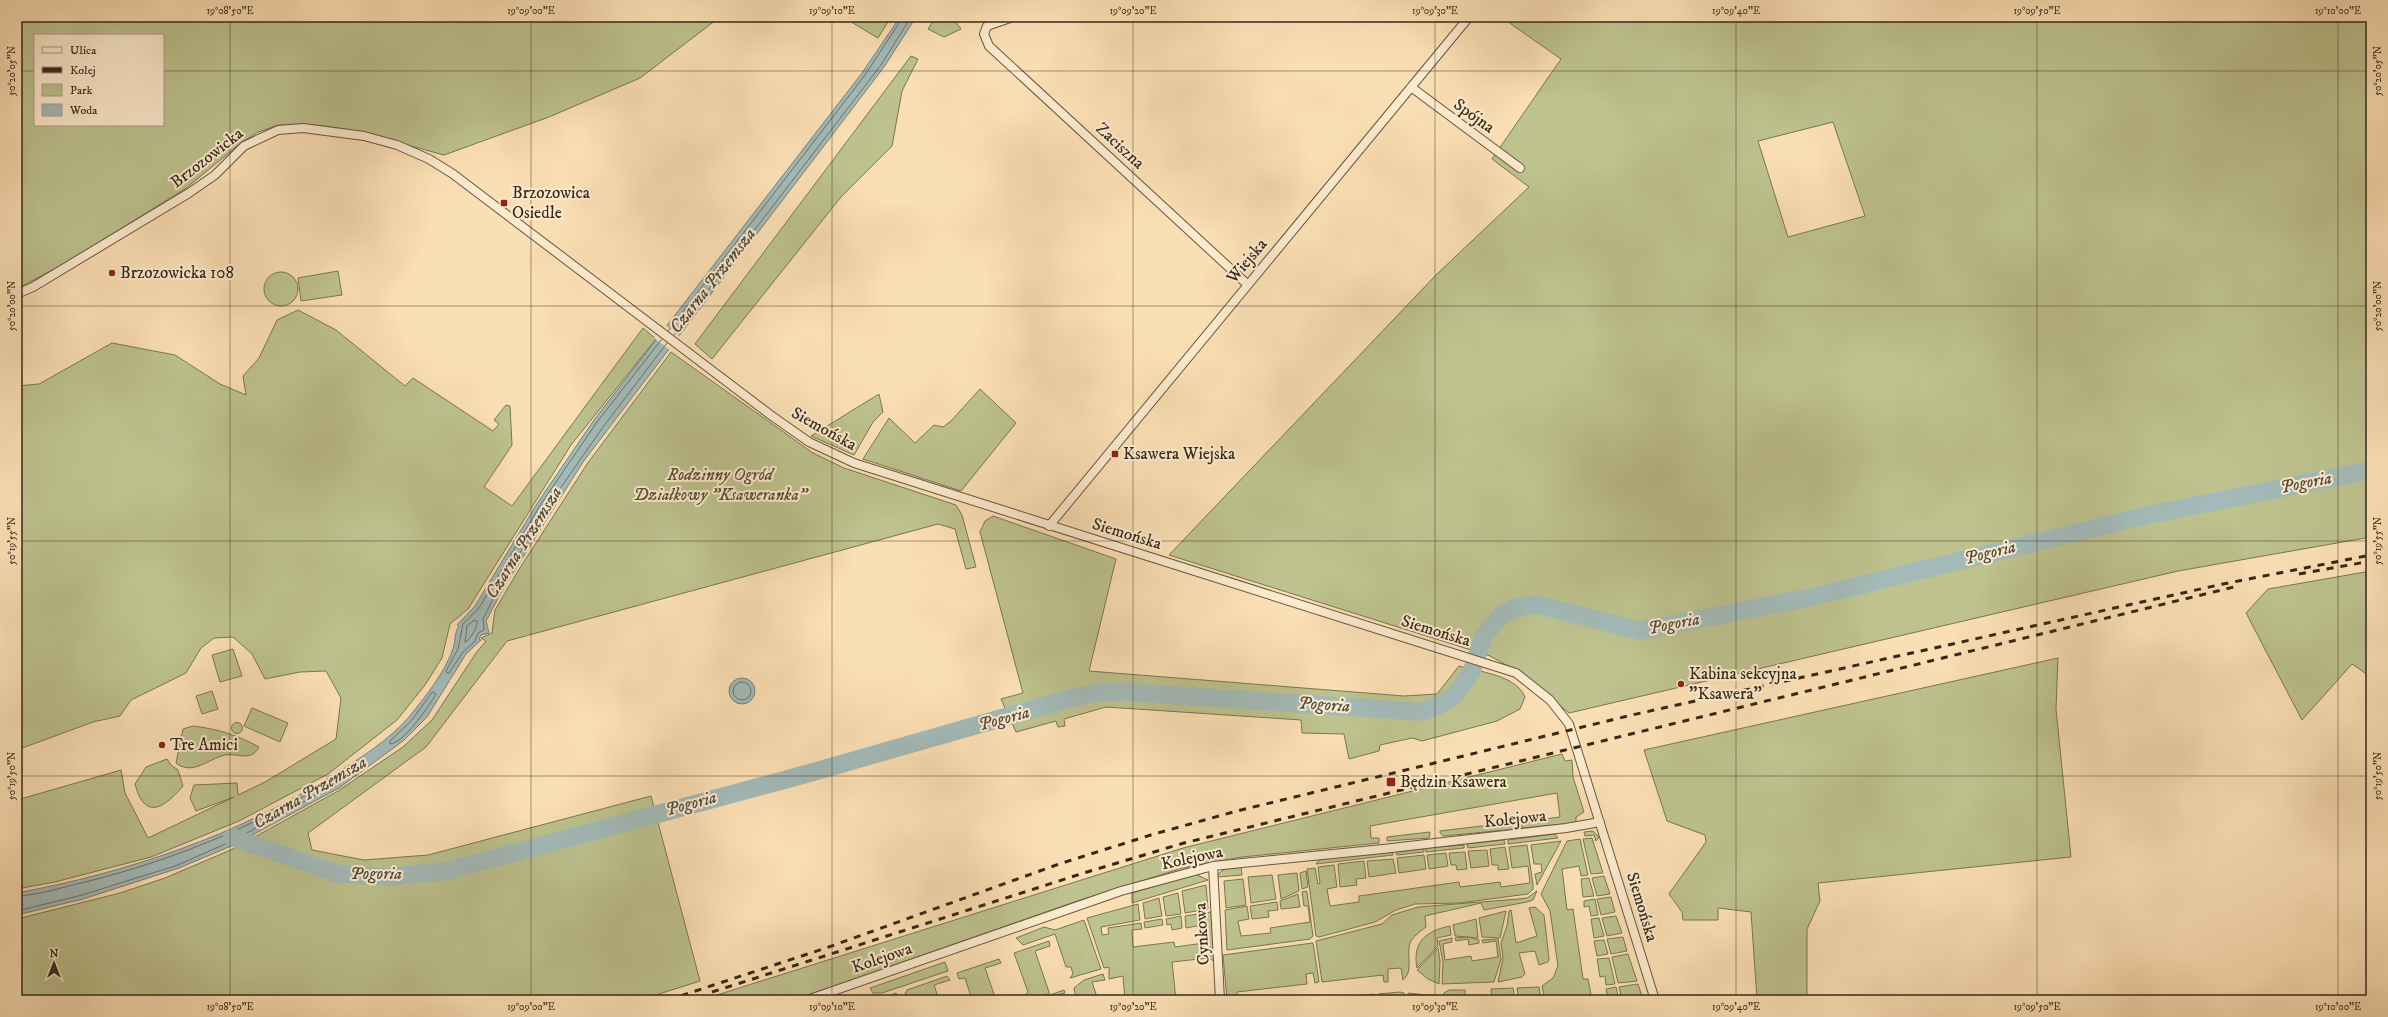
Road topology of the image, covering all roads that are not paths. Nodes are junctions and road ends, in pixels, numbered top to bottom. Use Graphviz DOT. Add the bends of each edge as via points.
graph roads {
  1 [pos="1013,17"];
  2 [pos="1468,17"];
  3 [pos="1411,87"];
  4 [pos="1520,168"];
  5 [pos="453,174"];
  6 [pos="1247,284"];
  7 [pos="17,294"];
  8 [pos="1049,526"];
  9 [pos="1600,822"];
  10 [pos="1213,866"];
  11 [pos="807,1000"];
  12 [pos="1220,1000"];
  13 [pos="1655,1000"];
  1 -- 6 [label="street, Zaciszna" via="987,26 984,34 989,46"];
  2 -- 3 [label="street, Wiejska"];
  3 -- 4 [label="street, Spójna"];
  3 -- 6 [label="street, Wiejska"];
  5 -- 7 [label="street, Brzozowicka" via="429,159 397,145 355,134 303,128 278,130 244,146 215,175 189,193 37,285"];
  5 -- 8 [label="street, Siemońska" via="809,442 854,463"];
  6 -- 8 [label="street, Wiejska"];
  8 -- 9 [label="street, Siemońska" via="1516,673 1550,700 1564,715"];
  9 -- 10 [label="street, Kolejowa" via="1383,849"];
  9 -- 13 [label="street, Siemońska"];
  10 -- 11 [label="street, Kolejowa" via="1121,891"];
  10 -- 12 [label="street, Cynkowa"];
}
